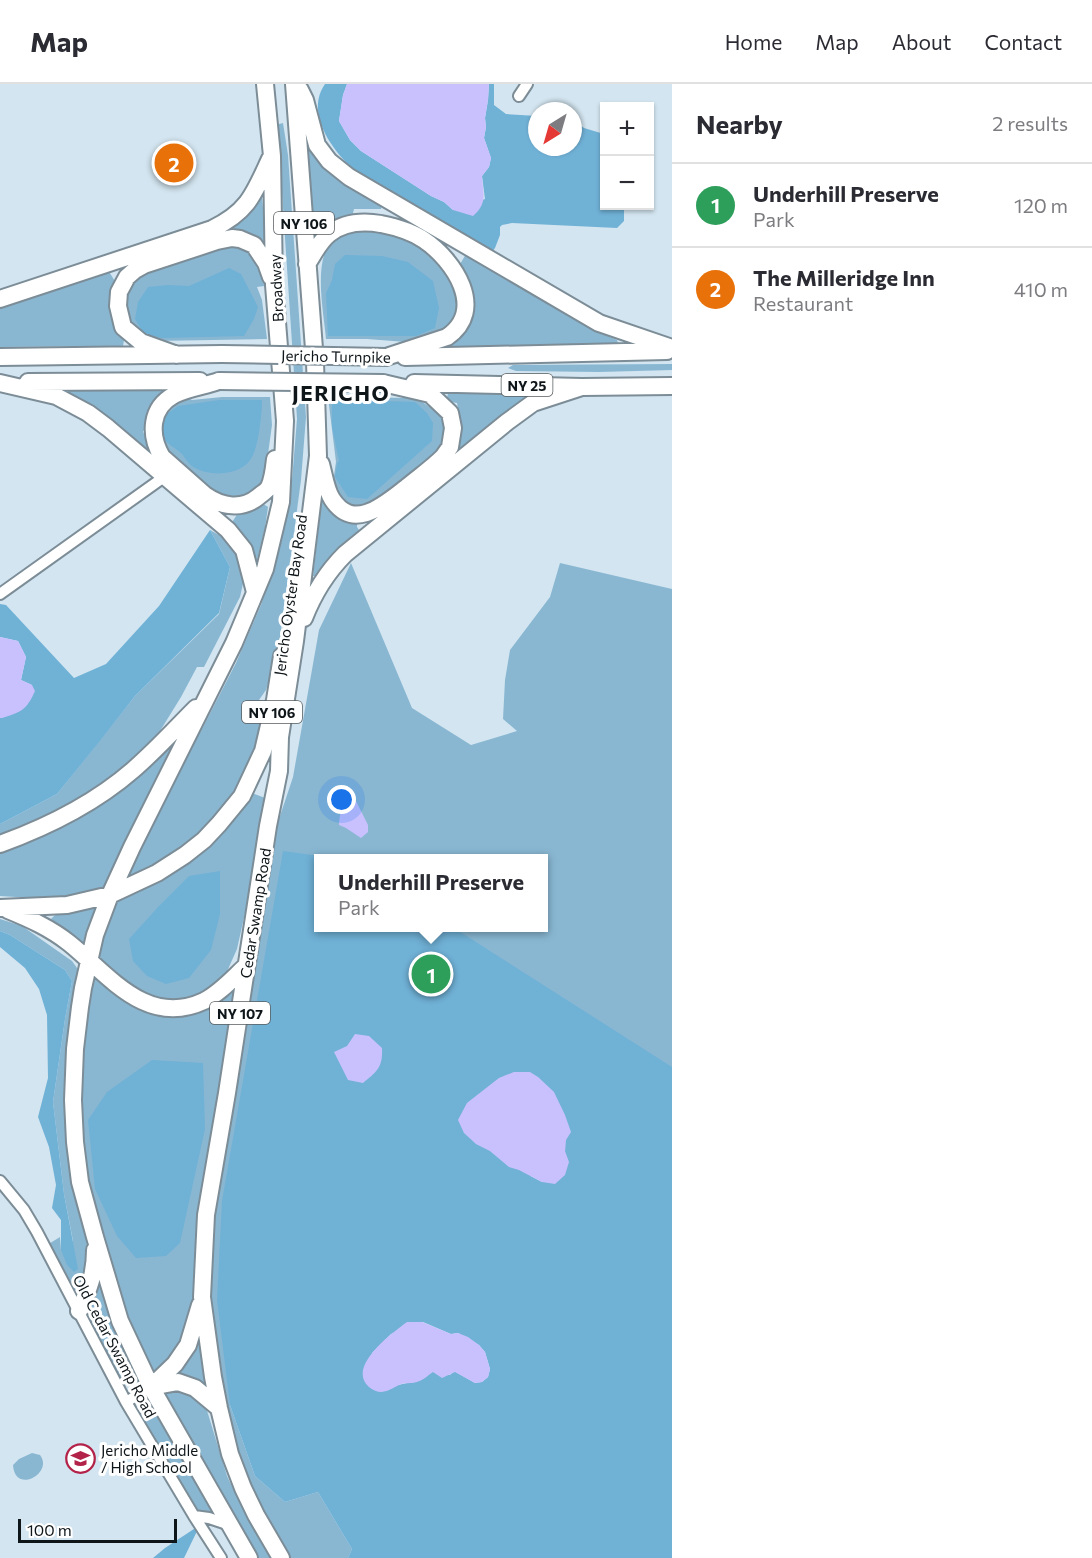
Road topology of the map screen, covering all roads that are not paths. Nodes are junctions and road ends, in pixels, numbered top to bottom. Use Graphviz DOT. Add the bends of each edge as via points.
graph roads {
  1 [pos="265,84"];
  2 [pos="296,84"];
  3 [pos="527,84"];
  4 [pos="519,96"];
  5 [pos="272,156"];
  6 [pos="307,264"];
  7 [pos="274,285"];
  8 [pos="0,298"];
  9 [pos="672,349"];
  10 [pos="177,355"];
  11 [pos="0,357"];
  12 [pos="386,357"];
  13 [pos="315,362"];
  14 [pos="219,381"];
  15 [pos="0,383"];
  16 [pos="383,383"];
  17 [pos="672,386"];
  18 [pos="582,387"];
  19 [pos="285,421"];
  20 [pos="318,456"];
  21 [pos="164,477"];
  22 [pos="255,592"];
  23 [pos="0,594"];
  24 [pos="295,641"];
  25 [pos="205,699"];
  26 [pos="0,844"];
  27 [pos="110,895"];
  28 [pos="2,908"];
  29 [pos="90,962"];
  30 [pos="246,966"];
  31 [pos="0,1181"];
  32 [pos="94,1237"];
  33 [pos="202,1297"];
  34 [pos="79,1311"];
  35 [pos="151,1387"];
  36 [pos="126,1402"];
  37 [pos="219,1408"];
  38 [pos="194,1516"];
  39 [pos="230,1526"];
  40 [pos="221,1558"];
  41 [pos="249,1558"];
  42 [pos="280,1558"];
  1 -- 5 [label="main road, Broadway / NY 106"];
  2 -- 6 [label="main road, NY 106"];
  2 -- 9 [label="main road" via="305,100 317,145 349,177 599,323"];
  3 -- 4 [label="street"];
  5 -- 7 [label="main road, Broadway / NY 106"];
  5 -- 8 [label="main road" via="253,195 228,222"];
  6 -- 12 [label="main road" via="334,230 356,222 370,222 412,232 438,250 451,265 464,292 466,311 459,326 447,337"];
  6 -- 13 [label="main road, NY 106"];
  7 -- 10 [label="main road" via="254,245 232,238 135,270 119,292 123,327 141,342"];
  7 -- 19 [label="main road, Broadway / NY 106"];
  9 -- 12 [label="main road, Jericho Turnpike / NY 25"];
  10 -- 11 [label="main road, Jericho Turnpike / NY 25"];
  10 -- 12 [label="main road, Jericho Turnpike / NY 25, bridge"];
  13 -- 20 [label="main road, Cedar Swamp Road / NY 107"];
  13 -- 27 [label="main road, Jericho Oyster Bay Road / NY 106" via="308,458 287,628 263,751 242,796 204,840 158,873"];
  14 -- 15 [label="main road, Jericho Turnpike / NY 25"];
  14 -- 16 [label="main road, Jericho Turnpike / NY 25, bridge"];
  14 -- 19 [label="main road" via="164,402 154,419 153,435 162,457 213,501 243,505 268,488"];
  15 -- 21 [label="main road" via="56,396 88,413"];
  16 -- 18 [label="main road, Jericho Turnpike / NY 25"];
  16 -- 20 [label="main road" via="430,394 450,413 450,447 443,457 381,508 361,515 348,513 331,498"];
  17 -- 18 [label="main road, Jericho Turnpike / NY 25"];
  18 -- 24 [label="main road" via="533,403 345,554 310,601"];
  19 -- 22 [label="main road, NY 106" via="281,502 265,569"];
  20 -- 24 [label="main road, Cedar Swamp Road / NY 107"];
  21 -- 22 [label="main road" via="228,530 244,550"];
  21 -- 23 [label="street"];
  22 -- 25 [label="main road, NY 106"];
  24 -- 30 [label="main road, Cedar Swamp Road / NY 107" via="280,736 279,771"];
  25 -- 26 [label="main road, NY 106" via="117,782 67,815"];
  25 -- 27 [label="main road"];
  27 -- 28 [label="main road, Jericho Oyster Bay Road / NY 106" via="67,905"];
  27 -- 29 [label="main road"];
  28 -- 29 [label="main road" via="40,923"];
  29 -- 30 [label="main road" via="132,997 166,1008 204,1001"];
  29 -- 32 [label="main road" via="80,1007 73,1100 80,1182"];
  30 -- 33 [label="main road, Cedar Swamp Road / NY 107" via="206,1215"];
  31 -- 34 [label="street, Old Cedar Swamp Road" via="24,1210"];
  32 -- 34 [label="main road" via="95,1267"];
  32 -- 35 [label="main road" via="120,1321"];
  33 -- 35 [label="main road" via="188,1345"];
  33 -- 37 [label="main road, Cedar Swamp Road / NY 107"];
  34 -- 36 [label="street, Old Cedar Swamp Road"];
  35 -- 36 [label="street"];
  35 -- 37 [label="main road" via="178,1382 195,1388"];
  35 -- 39 [label="main road"];
  36 -- 38 [label="street, Old Cedar Swamp Road"];
  37 -- 42 [label="main road, Cedar Swamp Road / NY 107" via="243,1488"];
  38 -- 39 [label="street"];
  38 -- 40 [label="street, Old Cedar Swamp Road"];
  39 -- 41 [label="main road"];
}
